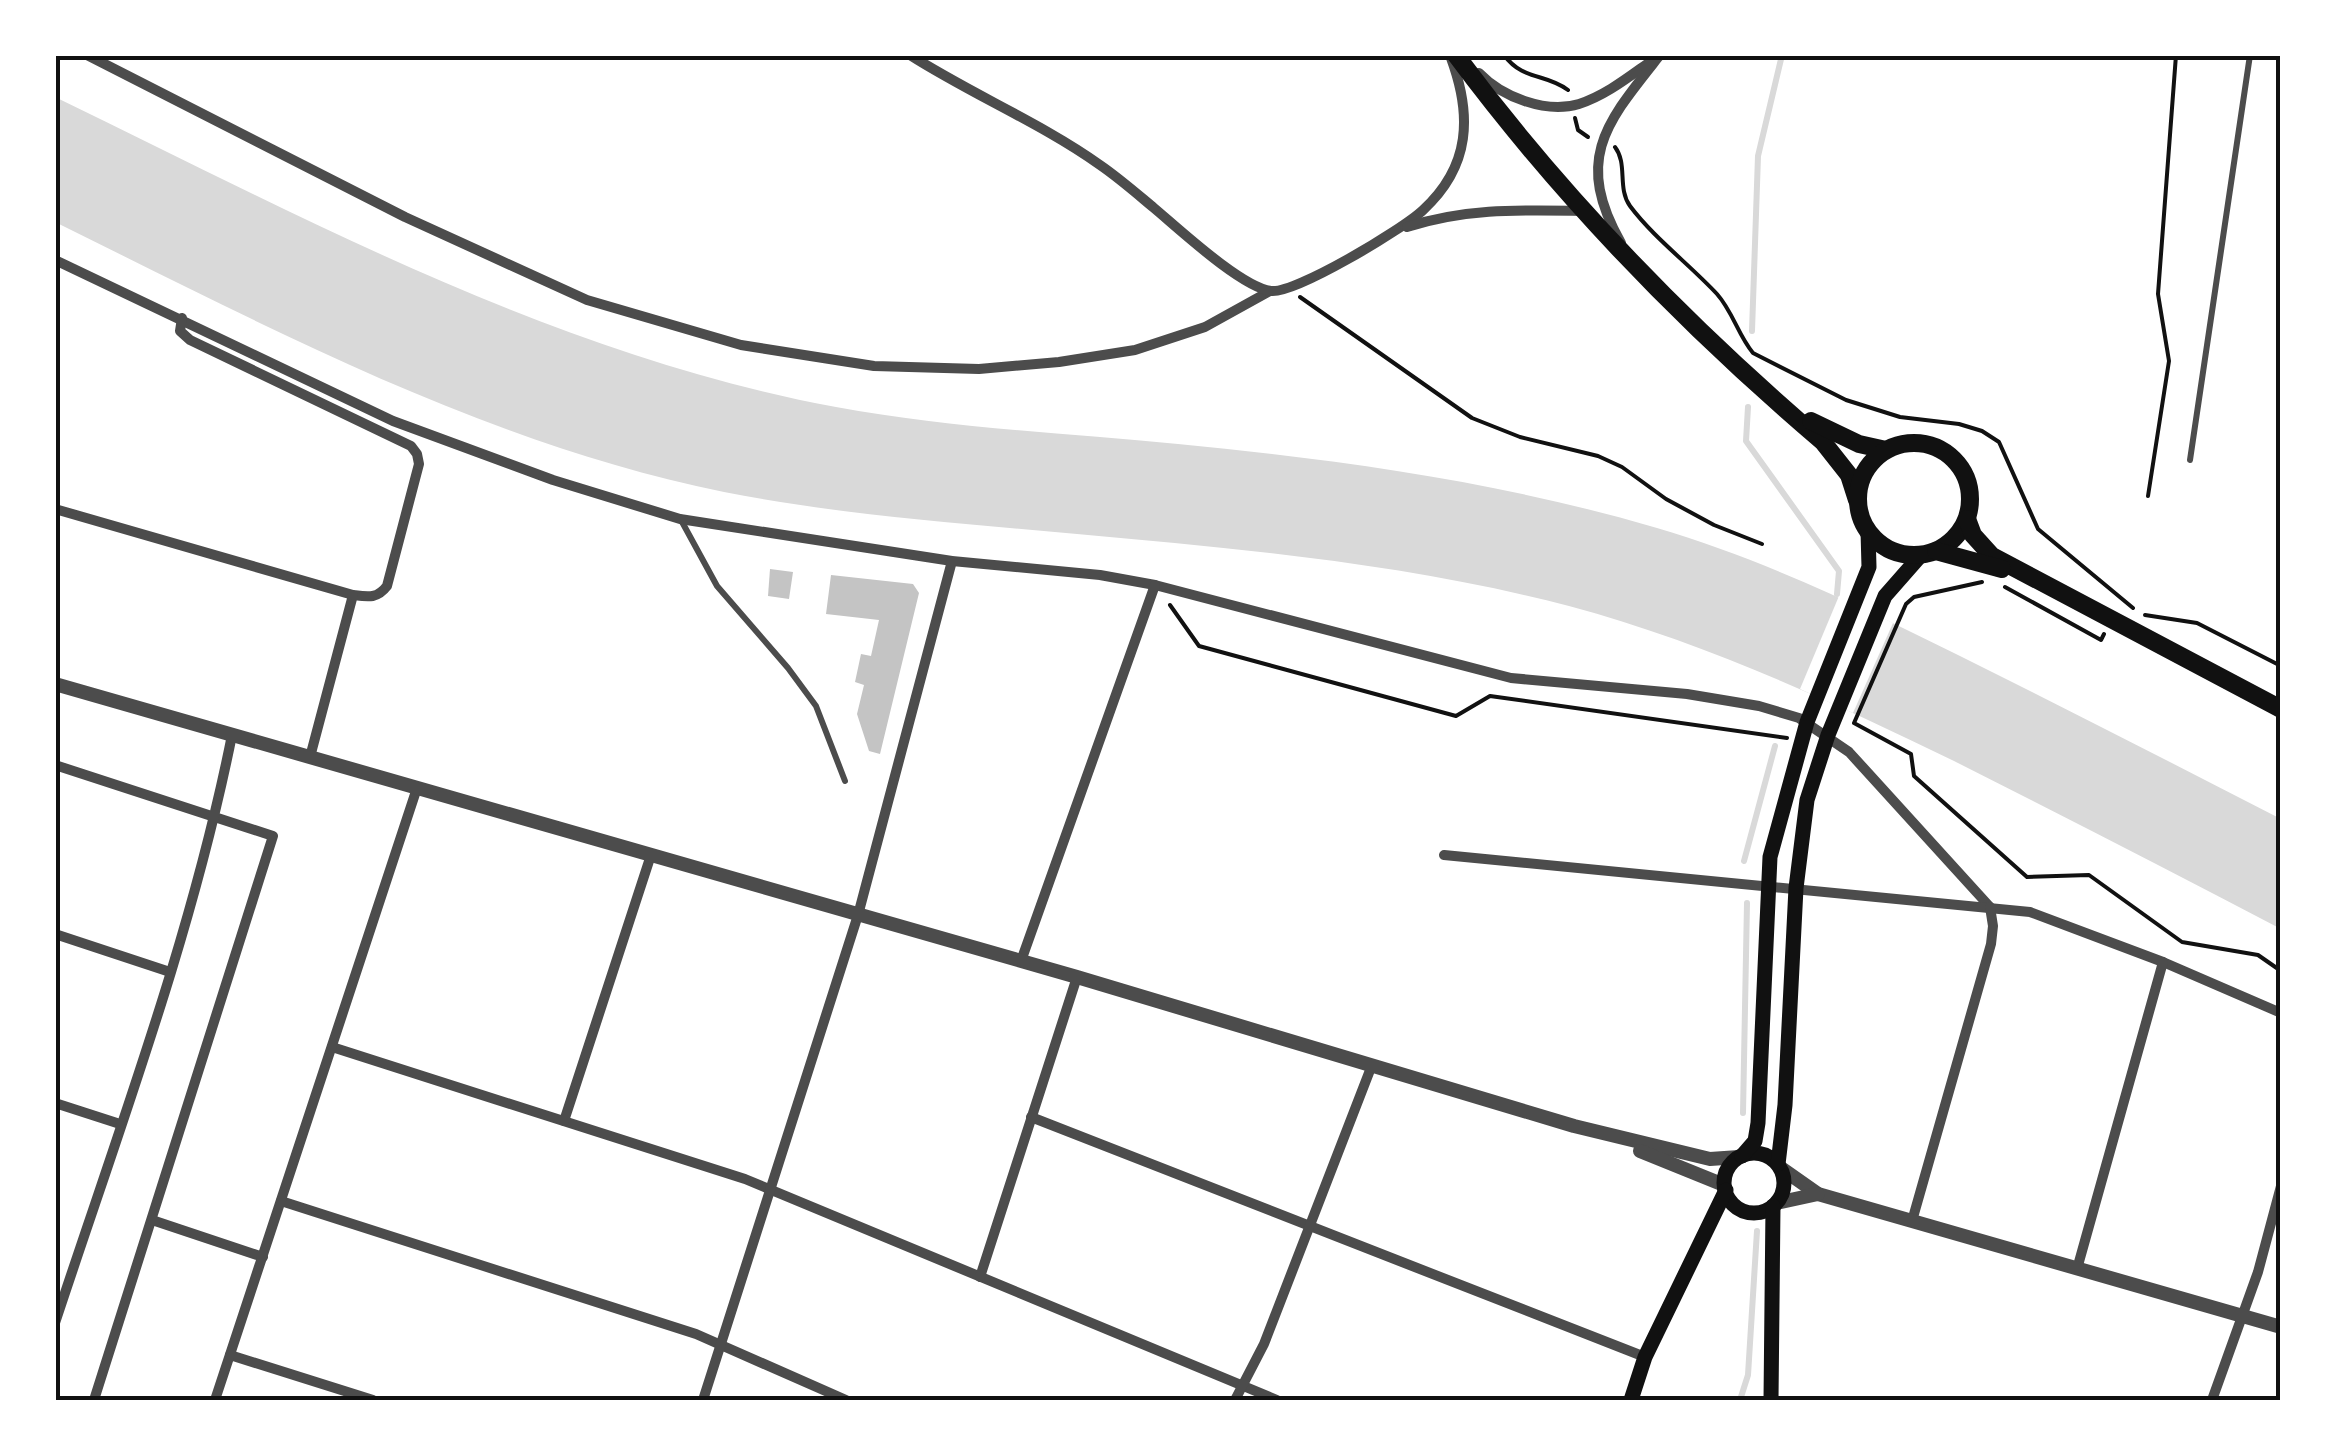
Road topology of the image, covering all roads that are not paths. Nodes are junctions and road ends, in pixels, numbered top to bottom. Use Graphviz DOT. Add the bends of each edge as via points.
graph roads {
  1 [pos="87,55"];
  2 [pos="910,55"];
  3 [pos="1455,55"];
  4 [pos="2250,55"];
  5 [pos="1582,211"];
  6 [pos="1396,230"];
  7 [pos="55,260"];
  8 [pos="1640,274"];
  9 [pos="1270,290"];
  10 [pos="182,318"];
  11 [pos="1776,401"];
  12 [pos="1886,450"];
  13 [pos="2190,460"];
  14 [pos="1857,500"];
  15 [pos="55,509"];
  16 [pos="680,519"];
  17 [pos="1967,519"];
  18 [pos="1868,531"];
  19 [pos="1928,553"];
  20 [pos="952,560"];
  21 [pos="2040,581"];
  22 [pos="1155,586"];
  23 [pos="353,594"];
  24 [pos="55,684"];
  25 [pos="2281,709"];
  26 [pos="1807,722"];
  27 [pos="232,734"];
  28 [pos="1828,736"];
  29 [pos="310,757"];
  30 [pos="55,765"];
  31 [pos="845,781"];
  32 [pos="416,788"];
  33 [pos="216,817"];
  34 [pos="651,855"];
  35 [pos="1444,856"];
  36 [pos="1767,885"];
  37 [pos="1796,888"];
  38 [pos="1990,908"];
  39 [pos="858,914"];
  40 [pos="55,934"];
  41 [pos="1021,961"];
  42 [pos="2162,962"];
  43 [pos="170,972"];
  44 [pos="1077,977"];
  45 [pos="2281,1013"];
  46 [pos="332,1047"];
  47 [pos="1372,1065"];
  48 [pos="55,1103"];
  49 [pos="1031,1117"];
  50 [pos="564,1121"];
  51 [pos="120,1124"];
  52 [pos="1574,1126"];
  53 [pos="1740,1156"];
  54 [pos="1779,1166"];
  55 [pos="2281,1186"];
  56 [pos="1725,1188"];
  57 [pos="770,1189"];
  58 [pos="1818,1194"];
  59 [pos="281,1201"];
  60 [pos="1775,1205"];
  61 [pos="152,1220"];
  62 [pos="1912,1221"];
  63 [pos="1310,1227"];
  64 [pos="263,1257"];
  65 [pos="2078,1269"];
  66 [pos="55,1275"];
  67 [pos="980,1277"];
  68 [pos="69,1280"];
  69 [pos="2243,1316"];
  70 [pos="55,1323"];
  71 [pos="2281,1327"];
  72 [pos="720,1344"];
  73 [pos="230,1355"];
  74 [pos="1645,1357"];
  75 [pos="1240,1386"];
  76 [pos="94,1400"];
  77 [pos="216,1400"];
  78 [pos="373,1400"];
  79 [pos="702,1400"];
  80 [pos="846,1400"];
  81 [pos="1235,1400"];
  82 [pos="1277,1400"];
  83 [pos="1631,1400"];
  84 [pos="1771,1400"];
  85 [pos="2212,1400"];
  1 -- 9 [label="street" via="405,217 586,300 741,345 874,366 1060,362 1135,350 1205,327"];
  2 -- 9 [label="street" via="1099,164 1217,259"];
  3 -- 5 [label="main road"];
  3 -- 6 [label="street" via="1466,104 1462,146 1446,186"];
  3 -- 8 [label="street" via="1504,93 1575,106 1660,55 1624,100 1596,165 1618,238"];
  4 -- 13 [label="lane"];
  5 -- 6 [label="street" via="1445,214"];
  5 -- 8 [label="main road"];
  6 -- 9 [label="street" via="1288,288"];
  7 -- 10 [label="street"];
  8 -- 11 [label="main road"];
  10 -- 16 [label="street" via="393,420"];
  10 -- 23 [label="street" via="180,331 190,340 418,454 387,586 371,598"];
  11 -- 12 [label="main road" via="1835,434"];
  11 -- 14 [label="main road" via="1839,460"];
  12 -- 14 [label="main road" via="1864,470"];
  12 -- 17 [label="main road" via="1920,442 1951,456 1969,485"];
  14 -- 18 [label="main road"];
  15 -- 23 [label="street"];
  16 -- 20 [label="street"];
  16 -- 31 [label="lane" via="717,586 816,706"];
  17 -- 19 [label="main road" via="1950,542"];
  17 -- 21 [label="main road" via="1992,556"];
  18 -- 19 [label="main road" via="1891,550"];
  18 -- 26 [label="main road" via="1870,567"];
  19 -- 21 [label="main road"];
  19 -- 28 [label="main road" via="1890,589"];
  20 -- 22 [label="street"];
  20 -- 39 [label="street"];
  21 -- 25 [label="main road"];
  22 -- 26 [label="street" via="1497,674 1722,699"];
  22 -- 41 [label="street"];
  23 -- 29 [label="street"];
  24 -- 27 [label="street"];
  26 -- 28 [label="street"];
  26 -- 36 [label="main road"];
  27 -- 29 [label="street"];
  27 -- 33 [label="street"];
  28 -- 37 [label="main road" via="1807,800"];
  28 -- 38 [label="street"];
  29 -- 32 [label="street"];
  30 -- 33 [label="street"];
  32 -- 34 [label="street"];
  32 -- 46 [label="street"];
  33 -- 43 [label="street"];
  33 -- 61 [label="street" via="274,836"];
  34 -- 39 [label="street"];
  34 -- 50 [label="street"];
  35 -- 36 [label="street"];
  36 -- 37 [label="street"];
  36 -- 53 [label="main road" via="1758,1123"];
  37 -- 38 [label="street"];
  37 -- 54 [label="main road"];
  38 -- 42 [label="street" via="2042,915"];
  38 -- 62 [label="street" via="1991,944"];
  39 -- 41 [label="street"];
  39 -- 57 [label="street"];
  40 -- 43 [label="street"];
  41 -- 44 [label="street"];
  42 -- 45 [label="street"];
  42 -- 65 [label="street"];
  43 -- 51 [label="street"];
  44 -- 47 [label="street"];
  44 -- 49 [label="street"];
  46 -- 50 [label="street"];
  46 -- 59 [label="street"];
  47 -- 52 [label="street"];
  47 -- 63 [label="street"];
  48 -- 51 [label="street"];
  49 -- 63 [label="street"];
  49 -- 67 [label="street"];
  50 -- 57 [label="street"];
  51 -- 68 [label="street"];
  52 -- 53 [label="street" via="1710,1159"];
  52 -- 56 [label="street"];
  53 -- 54 [label="main road" via="1761,1154"];
  53 -- 56 [label="main road" via="1728,1169"];
  54 -- 58 [label="street"];
  54 -- 60 [label="main road" via="1784,1186"];
  55 -- 69 [label="street"];
  56 -- 60 [label="main road" via="1745,1211"];
  56 -- 74 [label="main road"];
  57 -- 67 [label="street"];
  57 -- 72 [label="street"];
  58 -- 60 [label="street"];
  58 -- 62 [label="street"];
  59 -- 64 [label="street"];
  59 -- 72 [label="street"];
  60 -- 84 [label="main road"];
  61 -- 64 [label="street"];
  61 -- 76 [label="street"];
  62 -- 65 [label="street"];
  63 -- 74 [label="street"];
  63 -- 75 [label="street" via="1264,1344"];
  64 -- 73 [label="street"];
  65 -- 69 [label="street"];
  66 -- 68 [label="street"];
  67 -- 75 [label="street"];
  68 -- 70 [label="street"];
  69 -- 71 [label="street"];
  69 -- 85 [label="street"];
  72 -- 79 [label="street"];
  72 -- 80 [label="street"];
  73 -- 77 [label="street"];
  73 -- 78 [label="street"];
  74 -- 83 [label="main road"];
  75 -- 81 [label="street"];
  75 -- 82 [label="street"];
}
